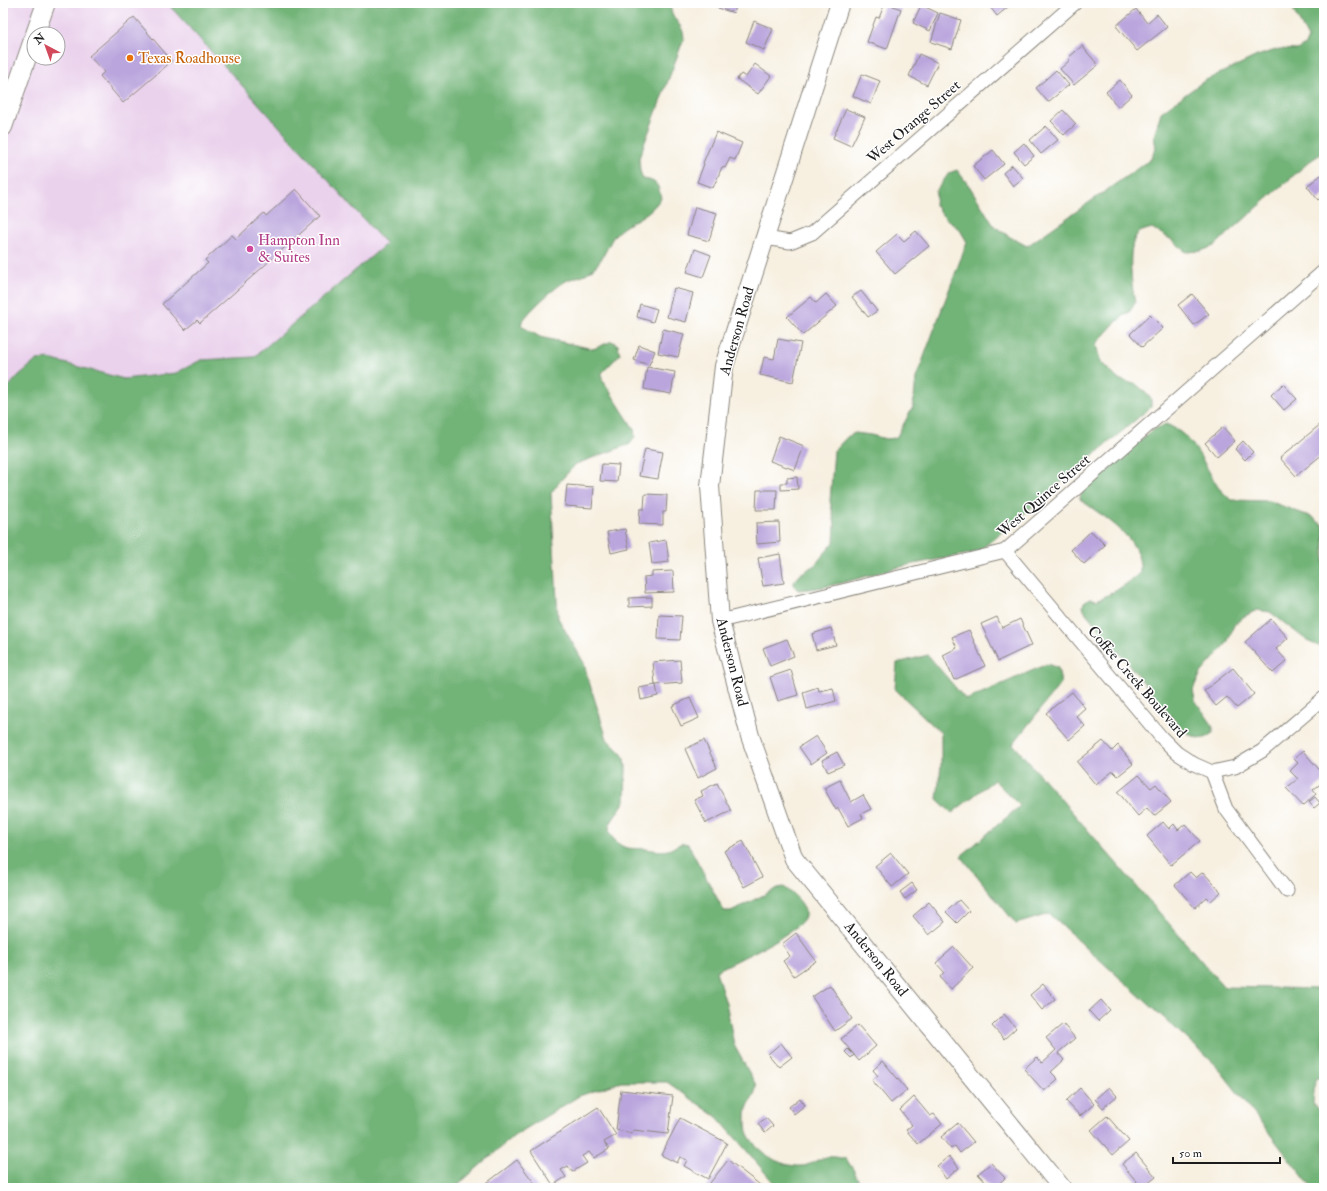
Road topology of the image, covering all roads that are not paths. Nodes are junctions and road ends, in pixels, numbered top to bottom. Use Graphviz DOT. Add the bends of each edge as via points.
graph roads {
  1 [pos="46,3"];
  2 [pos="840,3"];
  3 [pos="1075,3"];
  4 [pos="37,26"];
  5 [pos="26,59"];
  6 [pos="3,127"];
  7 [pos="765,238"];
  8 [pos="1324,272"];
  9 [pos="1005,551"];
  10 [pos="720,621"];
  11 [pos="1324,698"];
  12 [pos="1212,772"];
  13 [pos="1287,891"];
  14 [pos="1062,1188"];
  1 -- 4 [label="street"];
  2 -- 7 [label="street, Anderson Road"];
  3 -- 7 [label="street, West Orange Street" via="812,233 790,242"];
  5 -- 6 [label="street"];
  7 -- 10 [label="street, Anderson Road" via="724,366 710,486"];
  8 -- 9 [label="street, West Quince Street"];
  9 -- 10 [label="street, West Quince Street"];
  9 -- 12 [label="street, Coffee Creek Boulevard" via="1161,737 1177,753"];
  10 -- 14 [label="street, Anderson Road" via="750,736 794,859"];
  11 -- 12 [label="street" via="1262,751 1235,767"];
  12 -- 13 [label="street" via="1226,809"];
}
